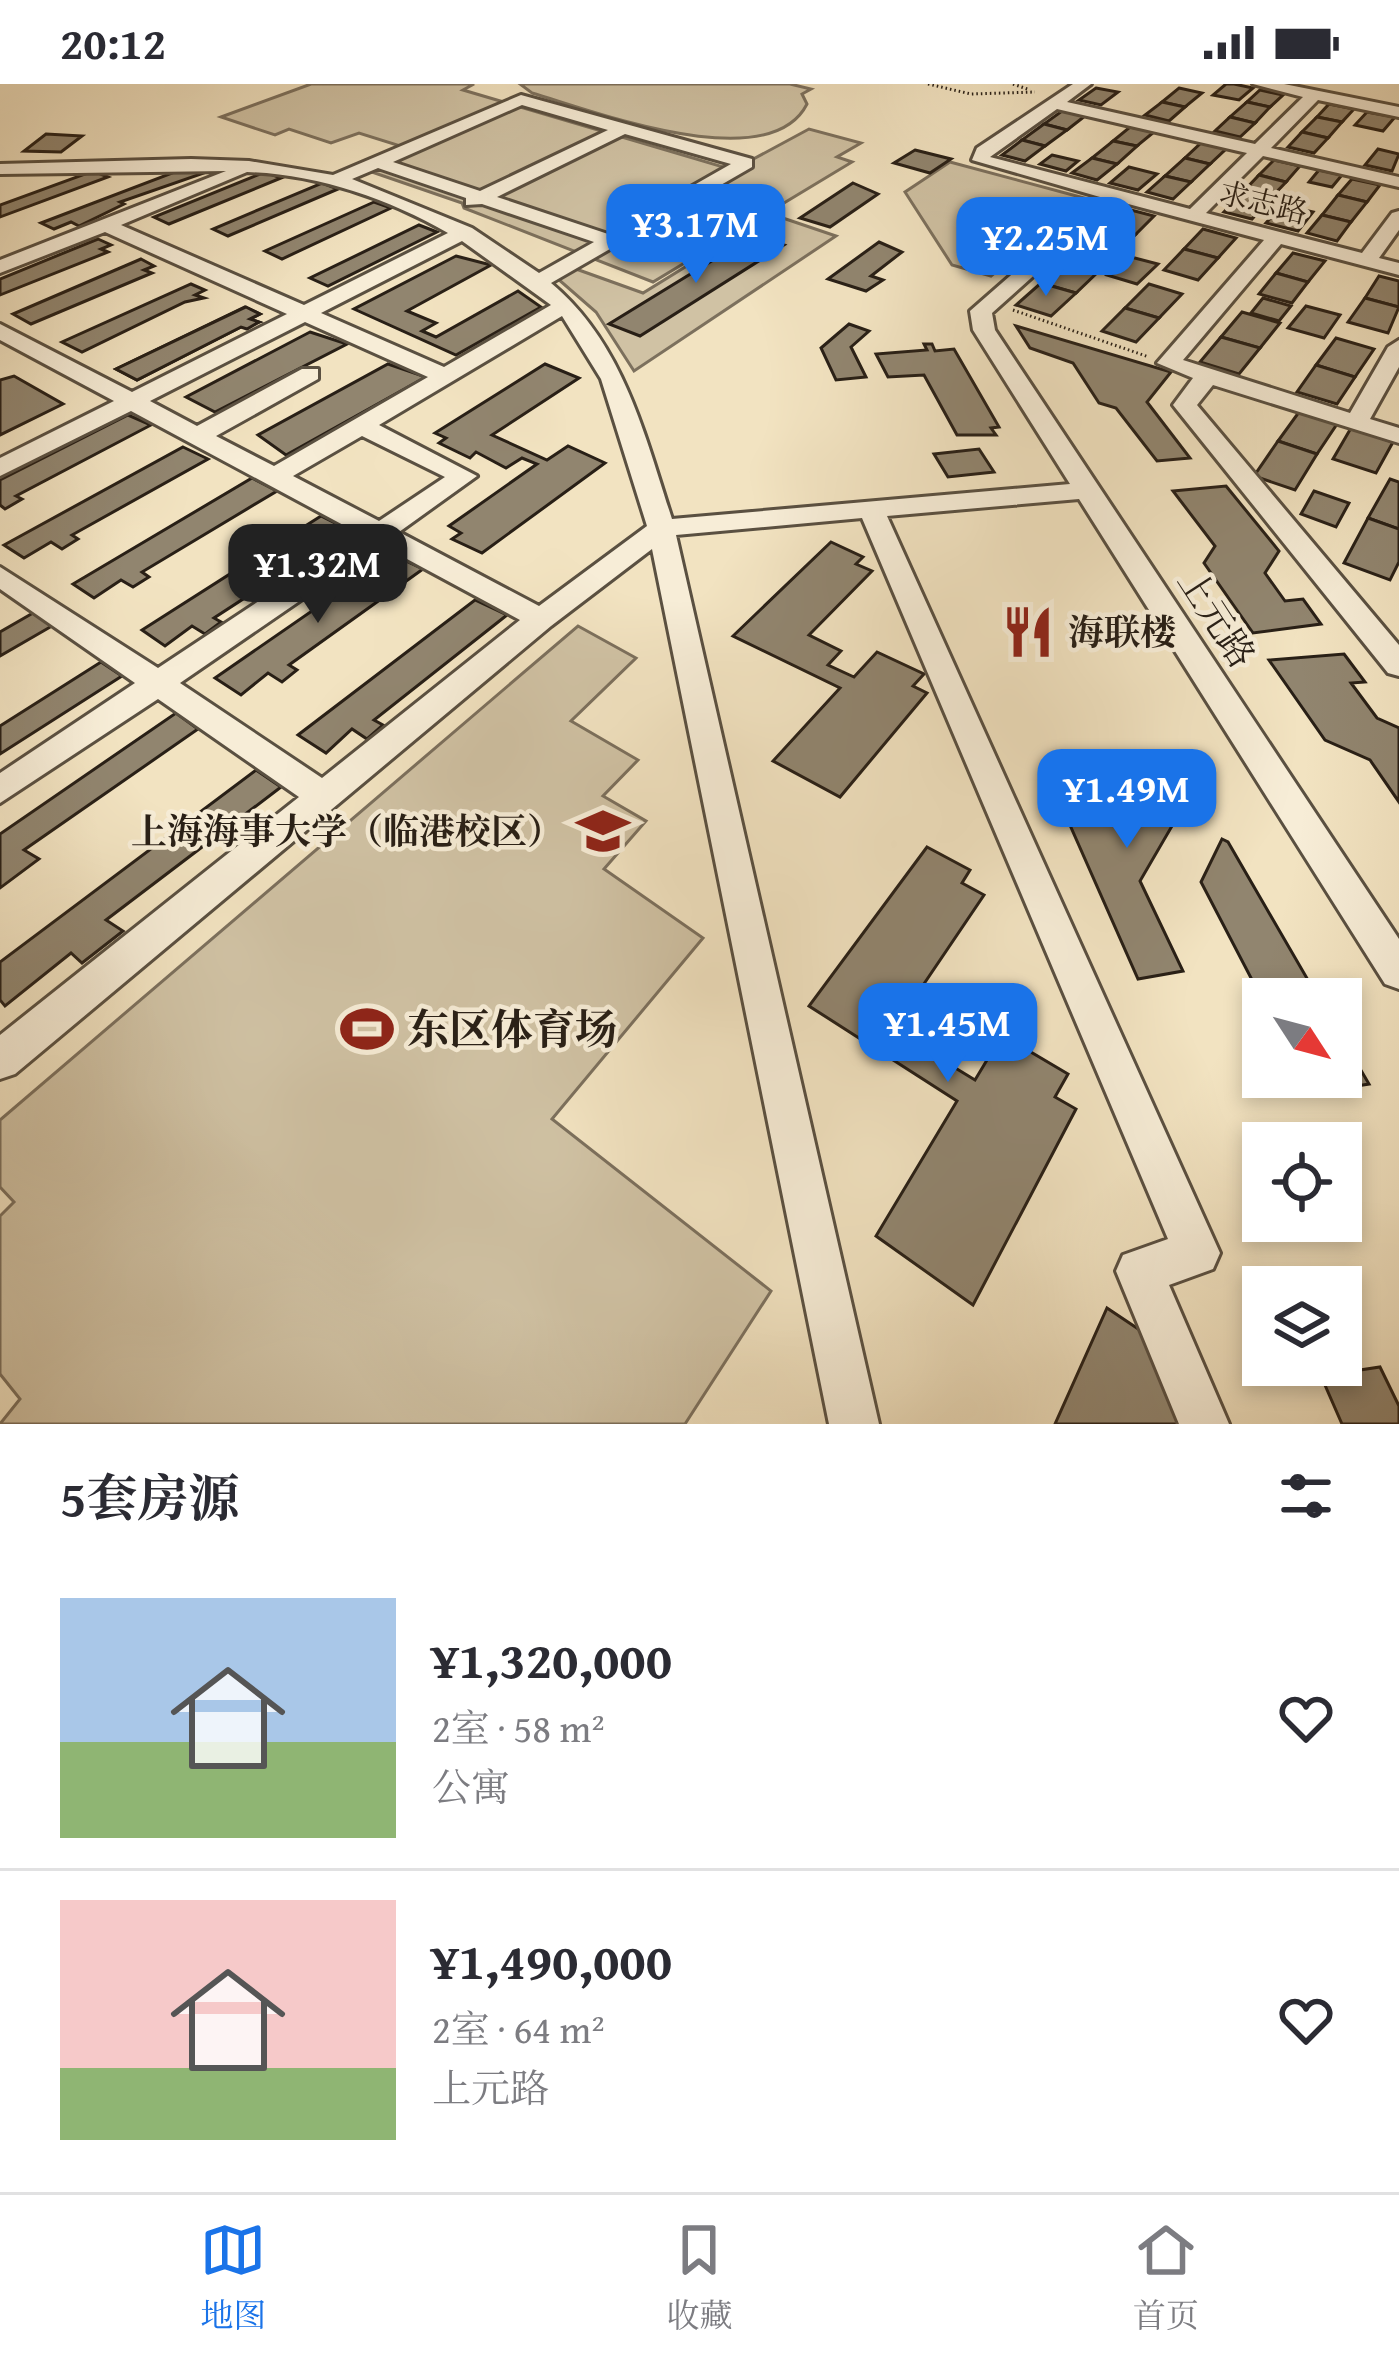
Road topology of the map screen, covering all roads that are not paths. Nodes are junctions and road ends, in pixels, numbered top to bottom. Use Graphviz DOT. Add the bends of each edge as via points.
graph roads {
  1 [pos="1083,84"];
  2 [pos="1261,84"];
  3 [pos="1314,95"];
  4 [pos="1055,104"];
  5 [pos="1399,112"];
  6 [pos="623,129"];
  7 [pos="1258,150"];
  8 [pos="377,162"];
  9 [pos="255,165"];
  10 [pos="0,169"];
  11 [pos="340,178"];
  12 [pos="1399,182"];
  13 [pos="1113,195"];
  14 [pos="470,212"];
  15 [pos="1193,216"];
  16 [pos="1399,217"];
  17 [pos="105,225"];
  18 [pos="1277,237"];
  19 [pos="609,241"];
  20 [pos="1367,260"];
  21 [pos="0,267"];
  22 [pos="1399,269"];
  23 [pos="540,280"];
  24 [pos="563,307"];
  25 [pos="304,313"];
  26 [pos="0,332"];
  27 [pos="1399,346"];
  28 [pos="310,374"];
  29 [pos="1208,375"];
  30 [pos="445,376"];
  31 [pos="132,401"];
  32 [pos="1356,423"];
  33 [pos="361,426"];
  34 [pos="197,436"];
  35 [pos="1399,436"];
  36 [pos="0,469"];
  37 [pos="276,476"];
  38 [pos="1087,490"];
  39 [pos="871,509"];
  40 [pos="661,528"];
  41 [pos="380,533"];
  42 [pos="0,576"];
  43 [pos="541,619"];
  44 [pos="1387,632"];
  45 [pos="1399,665"];
  46 [pos="158,684"];
  47 [pos="0,790"];
  48 [pos="326,798"];
  49 [pos="1399,972"];
  50 [pos="0,1059"];
  51 [pos="854,1424"];
  52 [pos="1204,1424"];
  1 -- 4 [label="street"];
  2 -- 3 [label="street"];
  3 -- 5 [label="street"];
  3 -- 7 [label="street"];
  4 -- 7 [label="street"];
  4 -- 13 [label="street, 求志路" via="981,160"];
  6 -- 8 [label="street" via="521,100"];
  6 -- 14 [label="street"];
  6 -- 19 [label="street" via="746,164"];
  7 -- 12 [label="street"];
  7 -- 15 [label="street"];
  8 -- 11 [label="street"];
  8 -- 14 [label="street"];
  9 -- 10 [label="street"];
  9 -- 11 [label="street"];
  9 -- 17 [label="street"];
  11 -- 14 [label="street"];
  13 -- 15 [label="street, 求志路"];
  13 -- 38 [label="street, 上元路" via="1002,309 981,310 984,330"];
  14 -- 19 [label="street"];
  14 -- 23 [label="street"];
  14 -- 25 [label="street"];
  15 -- 18 [label="street, 求志路"];
  16 -- 20 [label="street"];
  17 -- 21 [label="street"];
  17 -- 25 [label="street"];
  18 -- 20 [label="street, 求志路"];
  18 -- 29 [label="street" via="1168,363"];
  19 -- 23 [label="street"];
  20 -- 22 [label="street, 求志路"];
  23 -- 24 [label="street"];
  24 -- 30 [label="street"];
  24 -- 40 [label="street" via="617,386"];
  25 -- 30 [label="street"];
  25 -- 31 [label="street"];
  26 -- 31 [label="street"];
  27 -- 32 [label="street"];
  28 -- 34 [label="street"];
  29 -- 32 [label="street"];
  29 -- 44 [label="street" via="1185,404"];
  30 -- 33 [label="street"];
  31 -- 34 [label="street"];
  31 -- 36 [label="street"];
  32 -- 35 [label="street"];
  33 -- 37 [label="street"];
  33 -- 41 [label="street" via="464,476"];
  34 -- 37 [label="street"];
  37 -- 41 [label="street"];
  38 -- 39 [label="street"];
  38 -- 49 [label="street, 上元路"];
  39 -- 40 [label="street"];
  39 -- 52 [label="street" via="1197,1253 1139,1271"];
  40 -- 43 [label="street"];
  40 -- 51 [label="street"];
  41 -- 43 [label="street"];
  41 -- 46 [label="street"];
  42 -- 46 [label="street"];
  43 -- 48 [label="street"];
  44 -- 45 [label="street"];
  46 -- 47 [label="street"];
  46 -- 48 [label="street"];
  48 -- 50 [label="street"];
}
